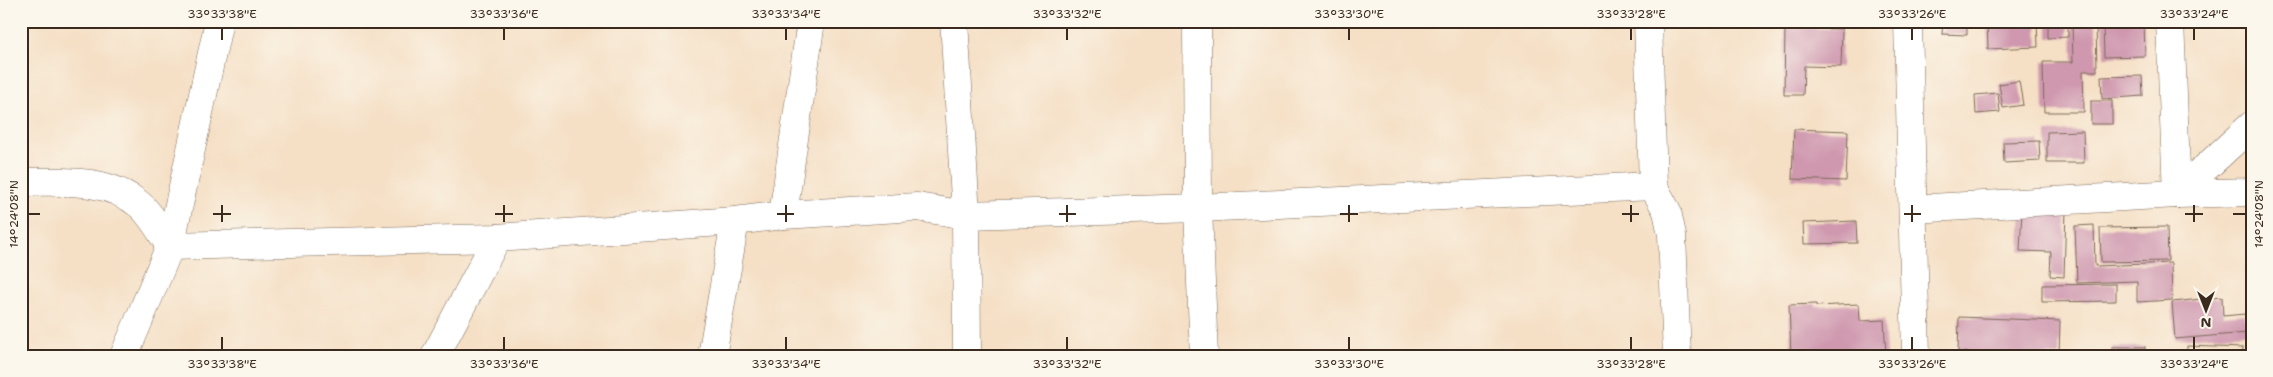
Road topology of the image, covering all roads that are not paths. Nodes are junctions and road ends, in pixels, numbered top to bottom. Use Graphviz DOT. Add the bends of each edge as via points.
graph roads {
  1 [pos="219,21"];
  2 [pos="811,21"];
  3 [pos="954,21"];
  4 [pos="1197,21"];
  5 [pos="1648,21"];
  6 [pos="1908,21"];
  7 [pos="2170,21"];
  8 [pos="2252,125"];
  9 [pos="21,182"];
  10 [pos="1653,186"];
  11 [pos="2252,192"];
  12 [pos="2177,194"];
  13 [pos="1198,208"];
  14 [pos="1913,209"];
  15 [pos="783,214"];
  16 [pos="966,215"];
  17 [pos="735,221"];
  18 [pos="497,238"];
  19 [pos="170,246"];
  20 [pos="124,356"];
  21 [pos="435,356"];
  22 [pos="712,356"];
  23 [pos="967,356"];
  24 [pos="1204,356"];
  25 [pos="1677,356"];
  26 [pos="1916,356"];
  1 -- 19 [label="street"];
  2 -- 15 [label="street"];
  3 -- 16 [label="street"];
  4 -- 13 [label="street"];
  5 -- 10 [label="street"];
  6 -- 14 [label="street"];
  7 -- 12 [label="street"];
  8 -- 12 [label="street"];
  9 -- 19 [label="street" via="82,182 118,191 141,206"];
  10 -- 13 [label="street"];
  10 -- 25 [label="street" via="1667,211 1672,235"];
  11 -- 12 [label="street"];
  12 -- 14 [label="street"];
  13 -- 16 [label="street"];
  13 -- 24 [label="street"];
  14 -- 26 [label="street"];
  15 -- 16 [label="street" via="917,207"];
  15 -- 17 [label="street"];
  16 -- 23 [label="street"];
  17 -- 18 [label="street"];
  17 -- 22 [label="street"];
  18 -- 19 [label="street"];
  18 -- 21 [label="street"];
  19 -- 20 [label="street"];
}
